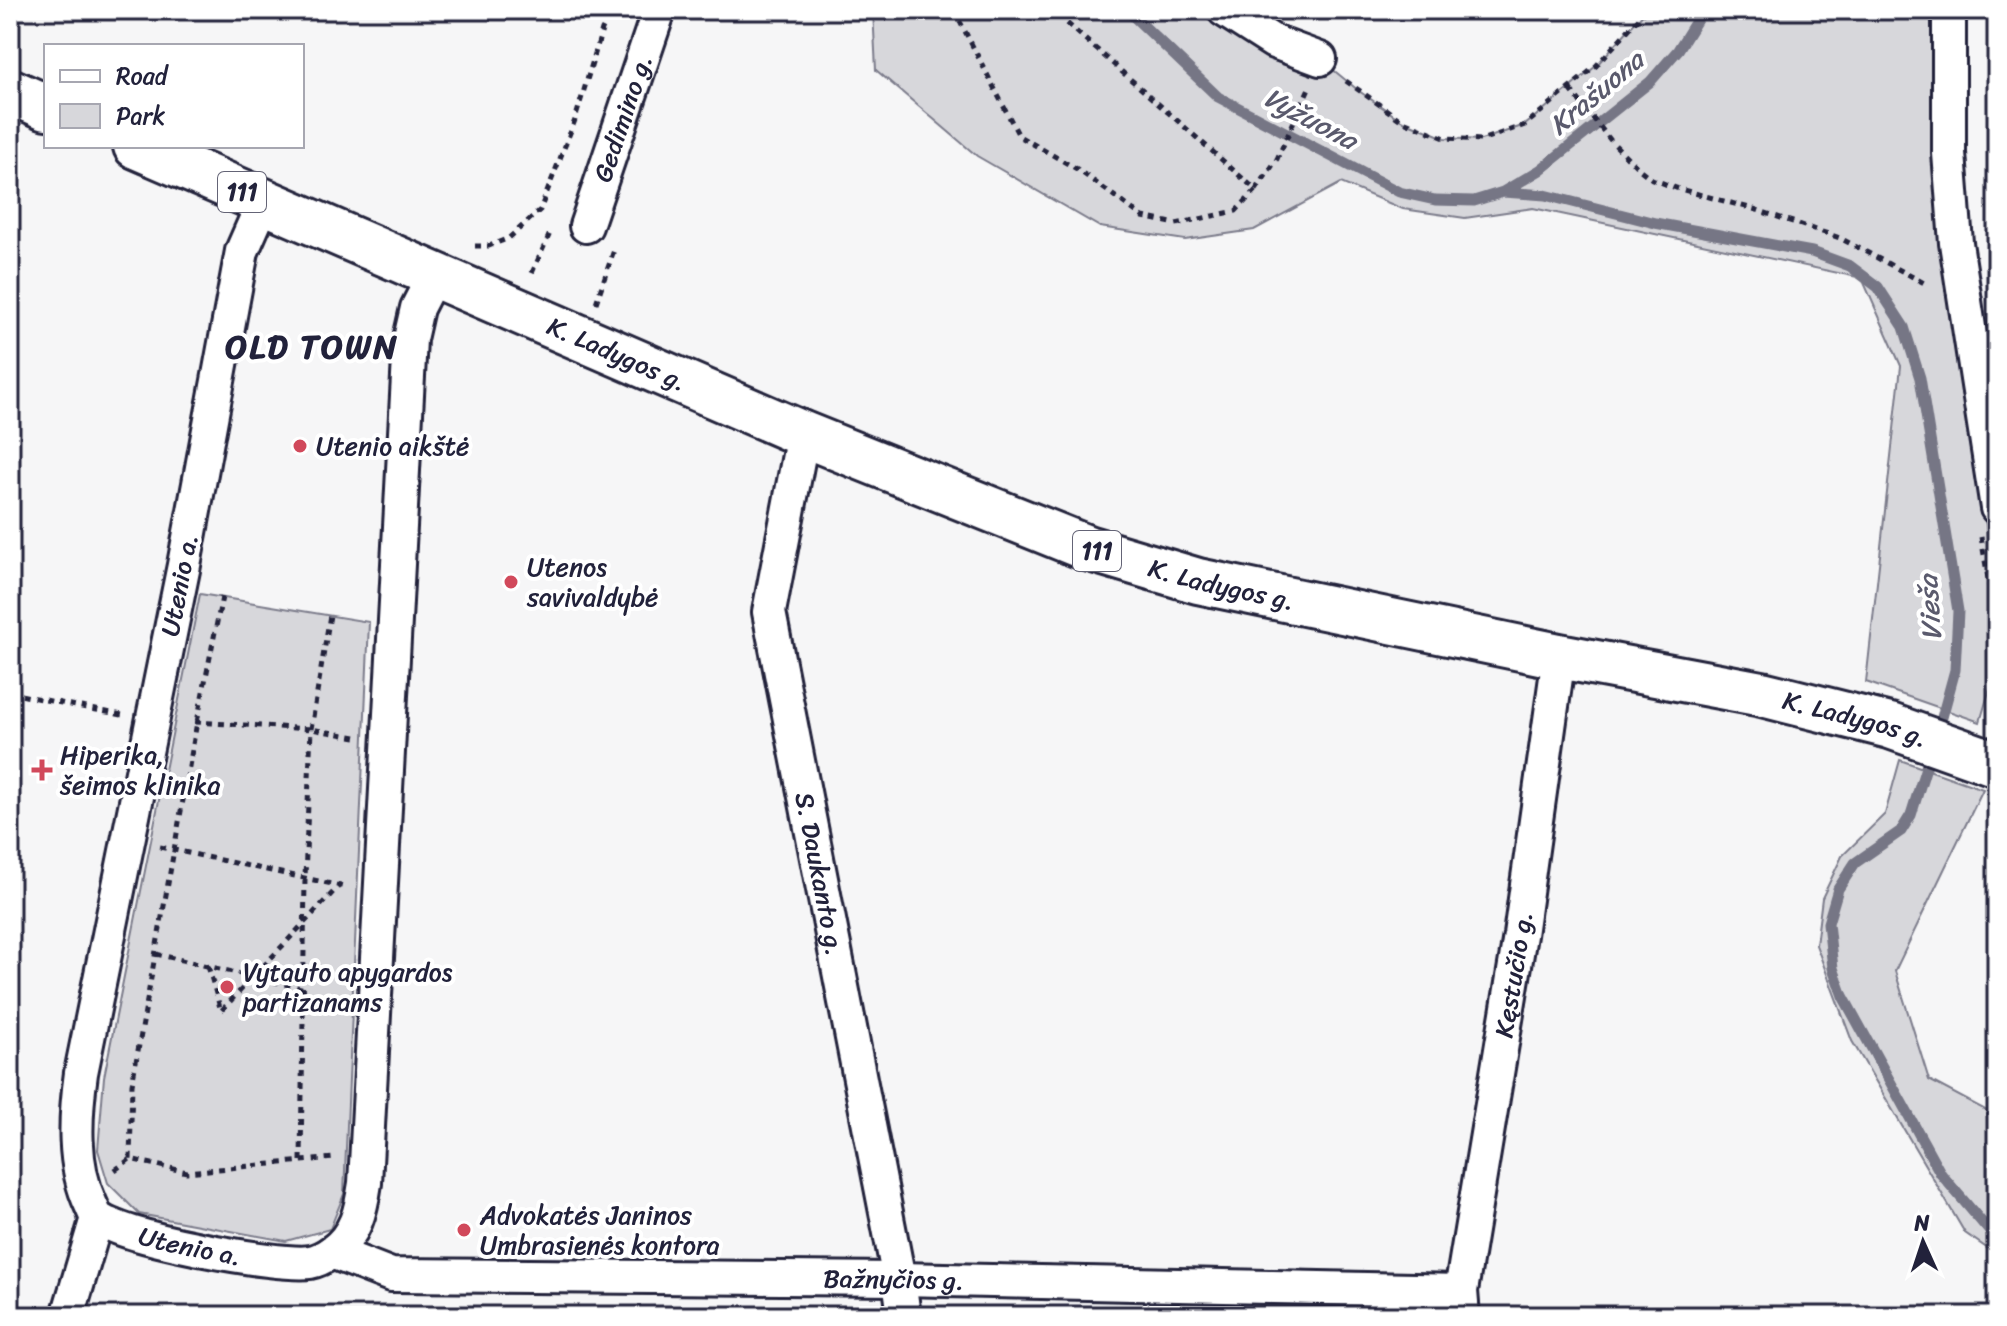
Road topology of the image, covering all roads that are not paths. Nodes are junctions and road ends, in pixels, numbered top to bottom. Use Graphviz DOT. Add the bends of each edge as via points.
graph roads {
  1 [pos="659,10"];
  2 [pos="1224,10"];
  3 [pos="1949,10"];
  4 [pos="1320,59"];
  5 [pos="10,91"];
  6 [pos="44,106"];
  7 [pos="141,148"];
  8 [pos="264,201"];
  9 [pos="586,226"];
  10 [pos="434,275"];
  11 [pos="803,434"];
  12 [pos="1997,508"];
  13 [pos="1559,656"];
  14 [pos="1984,759"];
  15 [pos="97,1218"];
  16 [pos="332,1252"];
  17 [pos="899,1279"];
  18 [pos="1462,1303"];
  19 [pos="68,1316"];
  20 [pos="904,1316"];
  1 -- 9 [label="street, Gedimino g."];
  2 -- 4 [label="street" via="1274,42"];
  3 -- 12 [label="street" via="1949,153 1956,243"];
  5 -- 6 [label="main road"];
  7 -- 8 [label="main road, 111"];
  8 -- 10 [label="main road, K. Ladygos g. / 111"];
  8 -- 15 [label="street, Utenio a." via="242,251 81,1073 79,1161"];
  10 -- 11 [label="main road, K. Ladygos g. / 111"];
  10 -- 16 [label="street" via="417,308 410,339 365,1183 360,1214 348,1238"];
  11 -- 13 [label="main road, K. Ladygos g. / 111" via="1087,548 1184,577"];
  11 -- 17 [label="street, S. Daukanto g." via="769,612"];
  13 -- 14 [label="main road, K. Ladygos g. / 111" via="1762,694 1890,726"];
  13 -- 18 [label="street, Kęstučio g."];
  15 -- 16 [label="street, Utenio a." via="125,1232 273,1262 311,1262"];
  15 -- 19 [label="street"];
  16 -- 17 [label="street, Bažnyčios g." via="391,1275"];
  17 -- 18 [label="street, Bažnyčios g."];
  17 -- 20 [label="street, S. Daukanto g."];
}
